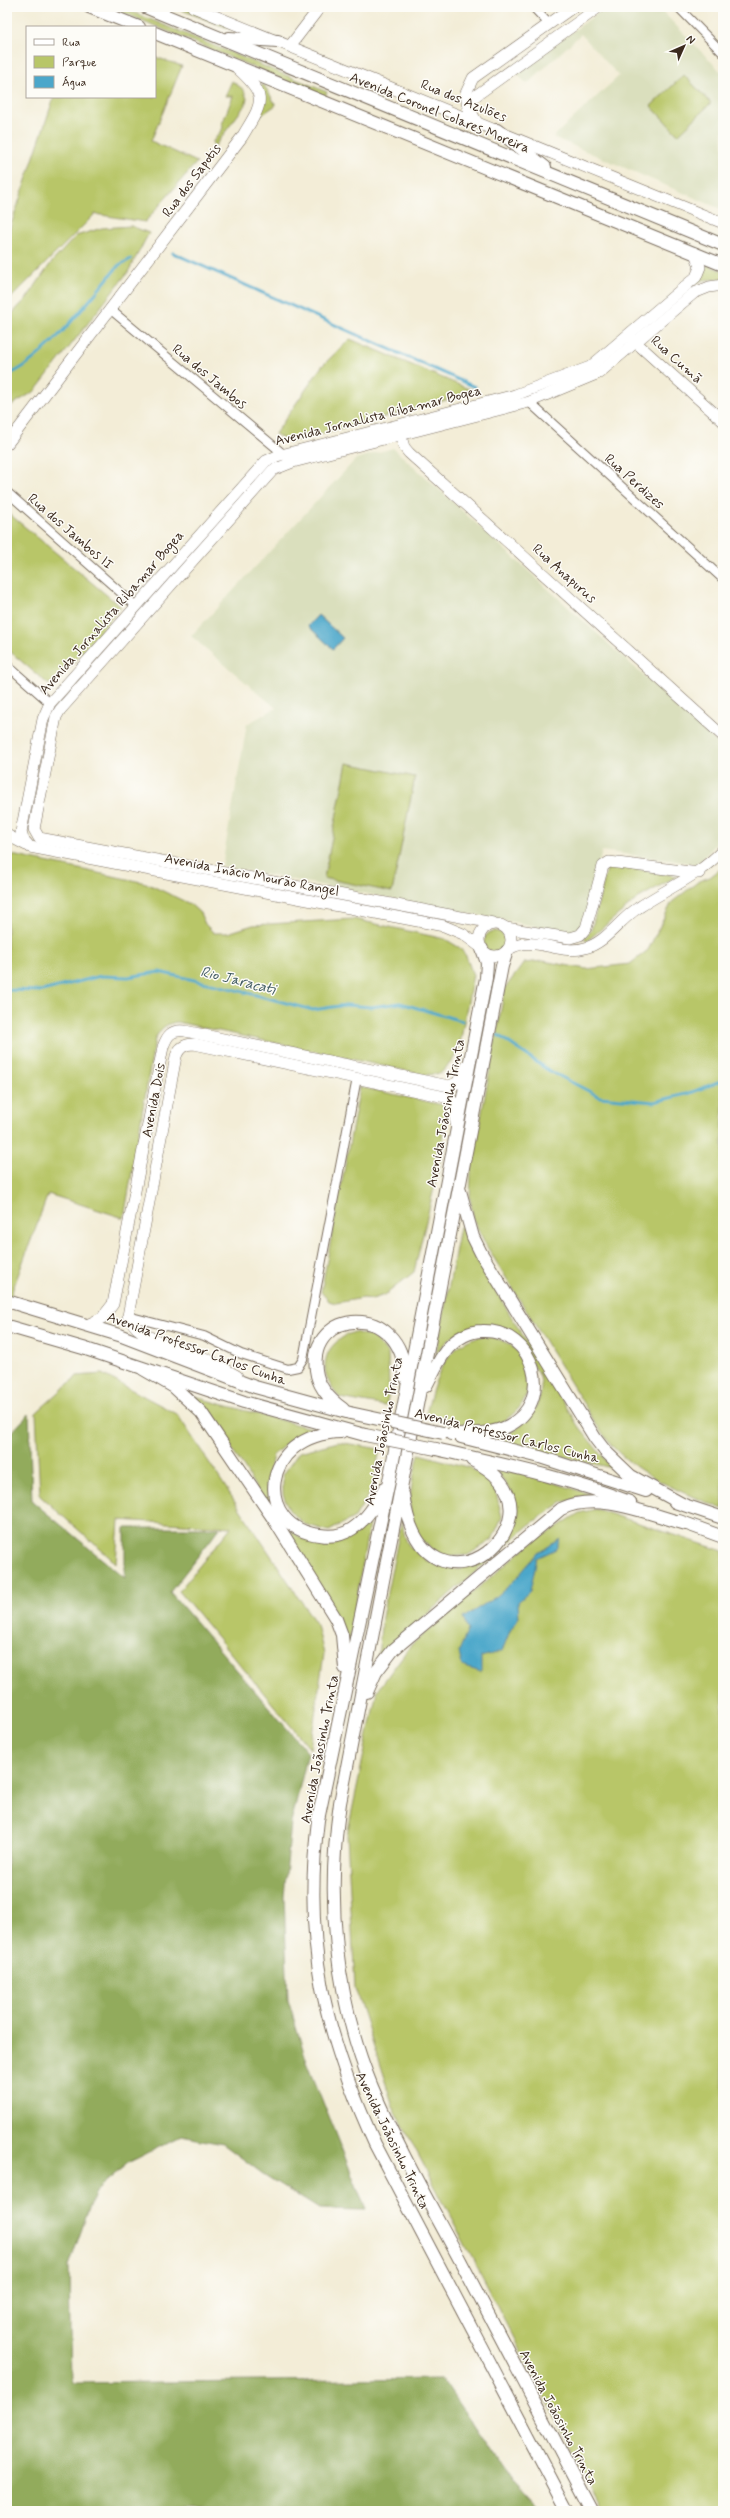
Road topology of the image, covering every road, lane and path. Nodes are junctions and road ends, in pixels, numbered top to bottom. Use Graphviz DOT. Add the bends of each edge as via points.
graph roads {
  1 [pos="89,7"];
  2 [pos="145,7"];
  3 [pos="193,7"];
  4 [pos="320,7"];
  5 [pos="533,7"];
  6 [pos="573,7"];
  7 [pos="599,7"];
  8 [pos="678,7"];
  9 [pos="549,24"];
  10 [pos="136,26"];
  11 [pos="156,33"];
  12 [pos="218,37"];
  13 [pos="278,41"];
  14 [pos="290,46"];
  15 [pos="723,52"];
  16 [pos="233,65"];
  17 [pos="475,119"];
  18 [pos="498,130"];
  19 [pos="557,176"];
  20 [pos="723,223"];
  21 [pos="723,245"];
  22 [pos="695,253"];
  23 [pos="723,265"];
  24 [pos="722,286"];
  25 [pos="111,310"];
  26 [pos="632,339"];
  27 [pos="530,402"];
  28 [pos="723,421"];
  29 [pos="399,430"];
  30 [pos="7,444"];
  31 [pos="284,454"];
  32 [pos="293,462"];
  33 [pos="7,492"];
  34 [pos="723,579"];
  35 [pos="136,606"];
  36 [pos="7,665"];
  37 [pos="50,703"];
  38 [pos="723,736"];
  39 [pos="7,835"];
  40 [pos="40,838"];
  41 [pos="30,847"];
  42 [pos="723,850"];
  43 [pos="698,873"];
  44 [pos="492,923"];
  45 [pos="506,928"];
  46 [pos="482,949"];
  47 [pos="508,951"];
  48 [pos="471,1057"];
  49 [pos="357,1078"];
  50 [pos="457,1129"];
  51 [pos="142,1153"];
  52 [pos="157,1156"];
  53 [pos="459,1186"];
  54 [pos="7,1302"];
  55 [pos="128,1316"];
  56 [pos="87,1325"];
  57 [pos="7,1326"];
  58 [pos="157,1340"];
  59 [pos="136,1342"];
  60 [pos="143,1369"];
  61 [pos="255,1387"];
  62 [pos="420,1400"];
  63 [pos="404,1406"];
  64 [pos="350,1413"];
  65 [pos="361,1434"];
  66 [pos="447,1434"];
  67 [pos="438,1449"];
  68 [pos="389,1481"];
  69 [pos="403,1484"];
  70 [pos="682,1504"];
  71 [pos="723,1518"];
  72 [pos="686,1524"];
  73 [pos="723,1538"];
  74 [pos="345,1695"];
  75 [pos="357,1715"];
  76 [pos="568,2511"];
  77 [pos="592,2511"];
  1 -- 10 [label="main road"];
  2 -- 12 [label="main road, Avenida Coronel Colares Moreira"];
  3 -- 13 [label="main road, Rua dos Azulões"];
  4 -- 14 [label="main road"];
  5 -- 9 [label="street"];
  6 -- 9 [label="main road"];
  7 -- 17 [label="main road" via="477,94 471,103"];
  8 -- 15 [label="street"];
  9 -- 17 [label="main road" via="473,78 465,98"];
  11 -- 16 [label="main road"];
  12 -- 13 [label="main road"];
  12 -- 19 [label="main road, Avenida Coronel Colares Moreira"];
  13 -- 14 [label="main road, Rua dos Azulões"];
  14 -- 17 [label="main road, Rua dos Azulões"];
  16 -- 22 [label="main road"];
  16 -- 25 [label="main road, Rua dos Sapotis" via="251,80 259,94 257,111 242,137"];
  17 -- 18 [label="main road, Rua dos Azulões"];
  18 -- 19 [label="main road"];
  18 -- 20 [label="main road, Rua dos Azulões"];
  19 -- 21 [label="main road, Avenida Coronel Colares Moreira"];
  22 -- 23 [label="main road"];
  22 -- 26 [label="main road, Avenida Jornalista Ribamar Bogea" via="700,267 696,277"];
  24 -- 26 [label="main road, Avenida Jornalista Ribamar Bogea" via="704,288 694,293"];
  25 -- 30 [label="main road, Rua dos Sapotis"];
  25 -- 31 [label="street, Rua dos Jambos"];
  26 -- 27 [label="main road, Avenida Jornalista Ribamar Bogea" via="600,373"];
  26 -- 28 [label="main road, Rua Cumã"];
  26 -- 29 [label="main road, Avenida Jornalista Ribamar Bogea" via="595,365 548,384"];
  27 -- 29 [label="main road, Avenida Jornalista Ribamar Bogea"];
  27 -- 34 [label="street, Rua Perdizes"];
  29 -- 31 [label="main road, Avenida Jornalista Ribamar Bogea"];
  29 -- 32 [label="main road, Avenida Jornalista Ribamar Bogea"];
  29 -- 38 [label="main road, Rua Anapurus" via="409,453"];
  31 -- 32 [label="street, Rua dos Jambos"];
  31 -- 35 [label="main road, Avenida Jornalista Ribamar Bogea" via="266,461"];
  32 -- 40 [label="main road, Avenida Jornalista Ribamar Bogea" via="268,474 60,710 52,732 34,829 34,834"];
  33 -- 35 [label="street, Rua dos Jambos II"];
  35 -- 37 [label="main road, Avenida Jornalista Ribamar Bogea"];
  36 -- 37 [label="street"];
  37 -- 41 [label="main road, Avenida Jornalista Ribamar Bogea" via="40,728 21,830 23,839"];
  39 -- 41 [label="main road, Avenida Inácio Mourão Rangel"];
  40 -- 44 [label="main road, Avenida Inácio Mourão Rangel"];
  41 -- 46 [label="main road, Avenida Inácio Mourão Rangel" via="444,926 463,934"];
  42 -- 43 [label="main road"];
  43 -- 45 [label="main road" via="609,862 602,866 586,928 580,935 570,938"];
  43 -- 47 [label="main road" via="638,908 596,943 585,948 570,950 528,943 519,944"];
  44 -- 45 [label="main road"];
  44 -- 46 [label="main road" via="481,931 479,940"];
  45 -- 47 [label="main road" via="512,937"];
  46 -- 47 [label="main road" via="494,956"];
  46 -- 48 [label="main road, Avenida Joãosinho Trinta" via="487,970"];
  47 -- 53 [label="main road, Avenida Joãosinho Trinta" via="503,959"];
  48 -- 50 [label="main road, Avenida Joãosinho Trinta"];
  48 -- 51 [label="main road, Avenida Dois" via="459,1081 449,1086 176,1030 167,1037 163,1047"];
  49 -- 50 [label="main road, Avenida Dois" via="450,1098 453,1102"];
  49 -- 52 [label="main road, Avenida Dois" via="194,1044 186,1045 179,1049 176,1056"];
  49 -- 55 [label="street" via="302,1362 288,1369 241,1354 204,1336"];
  50 -- 63 [label="main road, Avenida Joãosinho Trinta"];
  51 -- 52 [label="main road"];
  51 -- 56 [label="main road, Avenida Dois" via="112,1304 102,1318"];
  52 -- 55 [label="main road, Avenida Dois"];
  53 -- 62 [label="main road, Avenida Joãosinho Trinta"];
  53 -- 70 [label="main road" via="467,1218 481,1254 595,1438 631,1476"];
  54 -- 56 [label="main road, Avenida Professor Carlos Cunha"];
  55 -- 58 [label="main road" via="136,1328"];
  56 -- 59 [label="main road, Avenida Professor Carlos Cunha"];
  57 -- 60 [label="main road, Avenida Professor Carlos Cunha"];
  58 -- 59 [label="main road"];
  58 -- 61 [label="main road" via="212,1361"];
  59 -- 61 [label="main road, Avenida Professor Carlos Cunha"];
  60 -- 65 [label="main road, Avenida Professor Carlos Cunha" via="244,1402"];
  60 -- 74 [label="main road" via="174,1387 201,1412 327,1601 342,1635 346,1659"];
  61 -- 64 [label="main road, Avenida Professor Carlos Cunha"];
  62 -- 66 [label="main road" via="443,1355 462,1337 477,1331 501,1333 513,1338 523,1348 530,1360 535,1383 531,1402 518,1419 500,1429"];
  62 -- 69 [label="main road, Avenida Joãosinho Trinta"];
  63 -- 64 [label="main road" via="405,1366 396,1344 387,1332 378,1326 363,1321 352,1321 338,1326 327,1335 318,1347 315,1365 323,1390 332,1401"];
  63 -- 68 [label="main road, Avenida Joãosinho Trinta"];
  64 -- 66 [label="main road, Avenida Professor Carlos Cunha, bridge"];
  65 -- 67 [label="main road, Avenida Professor Carlos Cunha, bridge"];
  65 -- 68 [label="main road" via="336,1432 313,1436 297,1444 287,1453 274,1482 276,1496 285,1517 294,1526 308,1533 328,1536 345,1533 364,1518"];
  66 -- 70 [label="main road, Avenida Professor Carlos Cunha" via="607,1477"];
  67 -- 69 [label="main road" via="479,1463 495,1476 504,1489 509,1505 509,1525 505,1535 492,1550 479,1558 462,1562 430,1554 414,1534 405,1505"];
  67 -- 72 [label="main road, Avenida Professor Carlos Cunha" via="563,1479"];
  68 -- 74 [label="main road, Avenida Joãosinho Trinta"];
  69 -- 75 [label="main road, Avenida Joãosinho Trinta"];
  70 -- 71 [label="main road, Avenida Professor Carlos Cunha"];
  72 -- 73 [label="main road, Avenida Professor Carlos Cunha"];
  72 -- 75 [label="main road" via="596,1501 578,1502 561,1509 393,1650 376,1672"];
  74 -- 76 [label="main road, Avenida Joãosinho Trinta" via="318,1820 313,1878 318,1968 332,2032 344,2072 376,2144"];
  75 -- 77 [label="main road, Avenida Joãosinho Trinta" via="337,1827 334,1893 340,1970 348,2012 372,2086 409,2164"];
}
